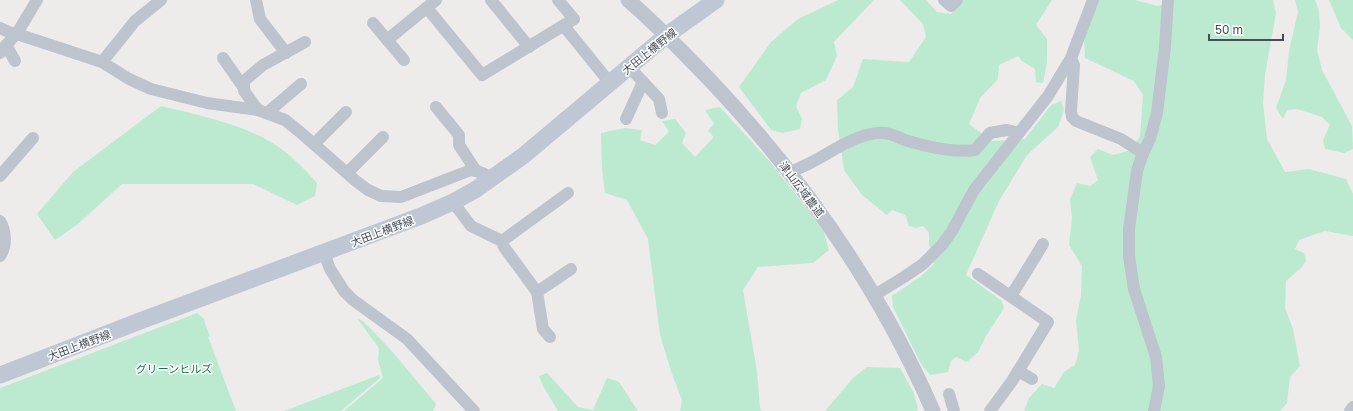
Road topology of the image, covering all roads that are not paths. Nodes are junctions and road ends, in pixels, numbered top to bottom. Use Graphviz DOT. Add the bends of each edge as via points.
graph roads {
  1 [pos="37,0"];
  2 [pos="161,0"];
  3 [pos="256,0"];
  4 [pos="491,0"];
  5 [pos="558,0"];
  6 [pos="628,0"];
  7 [pos="716,0"];
  8 [pos="944,0"];
  9 [pos="956,0"];
  10 [pos="1093,0"];
  11 [pos="1168,0"];
  12 [pos="432,4"];
  13 [pos="373,23"];
  14 [pos="564,26"];
  15 [pos="0,28"];
  16 [pos="15,34"];
  17 [pos="667,35"];
  18 [pos="387,40"];
  19 [pos="304,42"];
  20 [pos="529,47"];
  21 [pos="3,49"];
  22 [pos="286,53"];
  23 [pos="223,58"];
  24 [pos="1071,58"];
  25 [pos="14,60"];
  26 [pos="404,60"];
  27 [pos="102,62"];
  28 [pos="629,66"];
  29 [pos="643,82"];
  30 [pos="610,83"];
  31 [pos="301,84"];
  32 [pos="244,88"];
  33 [pos="436,107"];
  34 [pos="263,112"];
  35 [pos="346,112"];
  36 [pos="662,113"];
  37 [pos="626,119"];
  38 [pos="1019,133"];
  39 [pos="383,137"];
  40 [pos="33,138"];
  41 [pos="314,144"];
  42 [pos="1143,153"];
  43 [pos="476,171"];
  44 [pos="790,172"];
  45 [pos="347,173"];
  46 [pos="0,176"];
  47 [pos="491,179"];
  48 [pos="568,193"];
  49 [pos="453,202"];
  50 [pos="0,221"];
  51 [pos="502,241"];
  52 [pos="1043,244"];
  53 [pos="324,253"];
  54 [pos="0,256"];
  55 [pos="571,269"];
  56 [pos="978,274"];
  57 [pos="537,292"];
  58 [pos="874,296"];
  59 [pos="1011,296"];
  60 [pos="550,337"];
  61 [pos="1018,371"];
  62 [pos="0,375"];
  63 [pos="1032,379"];
  64 [pos="949,394"];
  65 [pos="1353,407"];
  66 [pos="474,411"];
  67 [pos="933,411"];
  68 [pos="954,411"];
  69 [pos="990,411"];
  70 [pos="1154,411"];
  71 [pos="1350,411"];
  1 -- 16 [label="street"];
  2 -- 27 [label="street" via="135,21"];
  3 -- 22 [label="street" via="260,18"];
  4 -- 20 [label="street"];
  5 -- 14 [label="street" via="574,19"];
  6 -- 17 [label="street, 津山広域農道"];
  7 -- 17 [label="main road, 大田上横野線"];
  8 -- 9 [label="street" via="951,6"];
  10 -- 24 [label="street"];
  11 -- 42 [label="street" via="1157,113"];
  12 -- 18 [label="street"];
  12 -- 20 [label="street" via="482,76"];
  13 -- 18 [label="street"];
  14 -- 20 [label="street"];
  14 -- 30 [label="street"];
  15 -- 16 [label="street"];
  16 -- 21 [label="street"];
  16 -- 27 [label="street"];
  17 -- 28 [label="main road, 大田上横野線"];
  17 -- 44 [label="street, 津山広域農道" via="728,99"];
  18 -- 26 [label="street"];
  19 -- 22 [label="street"];
  21 -- 25 [label="street"];
  22 -- 32 [label="street" via="263,65 244,81"];
  23 -- 32 [label="street"];
  24 -- 38 [label="street" via="1048,96"];
  24 -- 42 [label="street" via="1074,65 1072,117 1076,121 1121,139"];
  27 -- 34 [label="street" via="151,89 207,103"];
  28 -- 29 [label="street"];
  28 -- 30 [label="main road, 大田上横野線"];
  29 -- 36 [label="street" via="659,99"];
  29 -- 37 [label="street"];
  30 -- 47 [label="main road, 大田上横野線" via="523,156"];
  31 -- 34 [label="street"];
  32 -- 34 [label="street"];
  33 -- 43 [label="street" via="459,135 459,145"];
  34 -- 41 [label="street" via="285,120"];
  35 -- 41 [label="street"];
  38 -- 44 [label="street" via="1007,130 990,133 975,150 970,151 944,149 885,133 877,134 855,140"];
  38 -- 58 [label="street" via="974,190 942,244 923,264"];
  39 -- 45 [label="street"];
  40 -- 46 [label="street"];
  41 -- 45 [label="street"];
  42 -- 70 [label="street" via="1137,171 1129,229 1129,256 1134,289 1156,357 1159,386"];
  43 -- 45 [label="street" via="471,170 394,198 374,194"];
  43 -- 47 [label="street"];
  44 -- 58 [label="street, 津山広域農道"];
  47 -- 49 [label="main road, 大田上横野線"];
  48 -- 51 [label="street"];
  49 -- 51 [label="street" via="471,226"];
  49 -- 53 [label="main road, 大田上横野線"];
  50 -- 54 [label="street" via="5,234"];
  51 -- 57 [label="street" via="504,248"];
  52 -- 59 [label="street"];
  53 -- 62 [label="main road, 大田上横野線"];
  53 -- 66 [label="street" via="344,291 407,339"];
  55 -- 57 [label="street"];
  56 -- 59 [label="street"];
  57 -- 60 [label="street" via="543,329"];
  58 -- 67 [label="street, 津山広域農道"];
  59 -- 61 [label="street" via="1048,322"];
  61 -- 63 [label="street"];
  61 -- 69 [label="street"];
  64 -- 68 [label="street"];
  65 -- 71 [label="street"];
}
